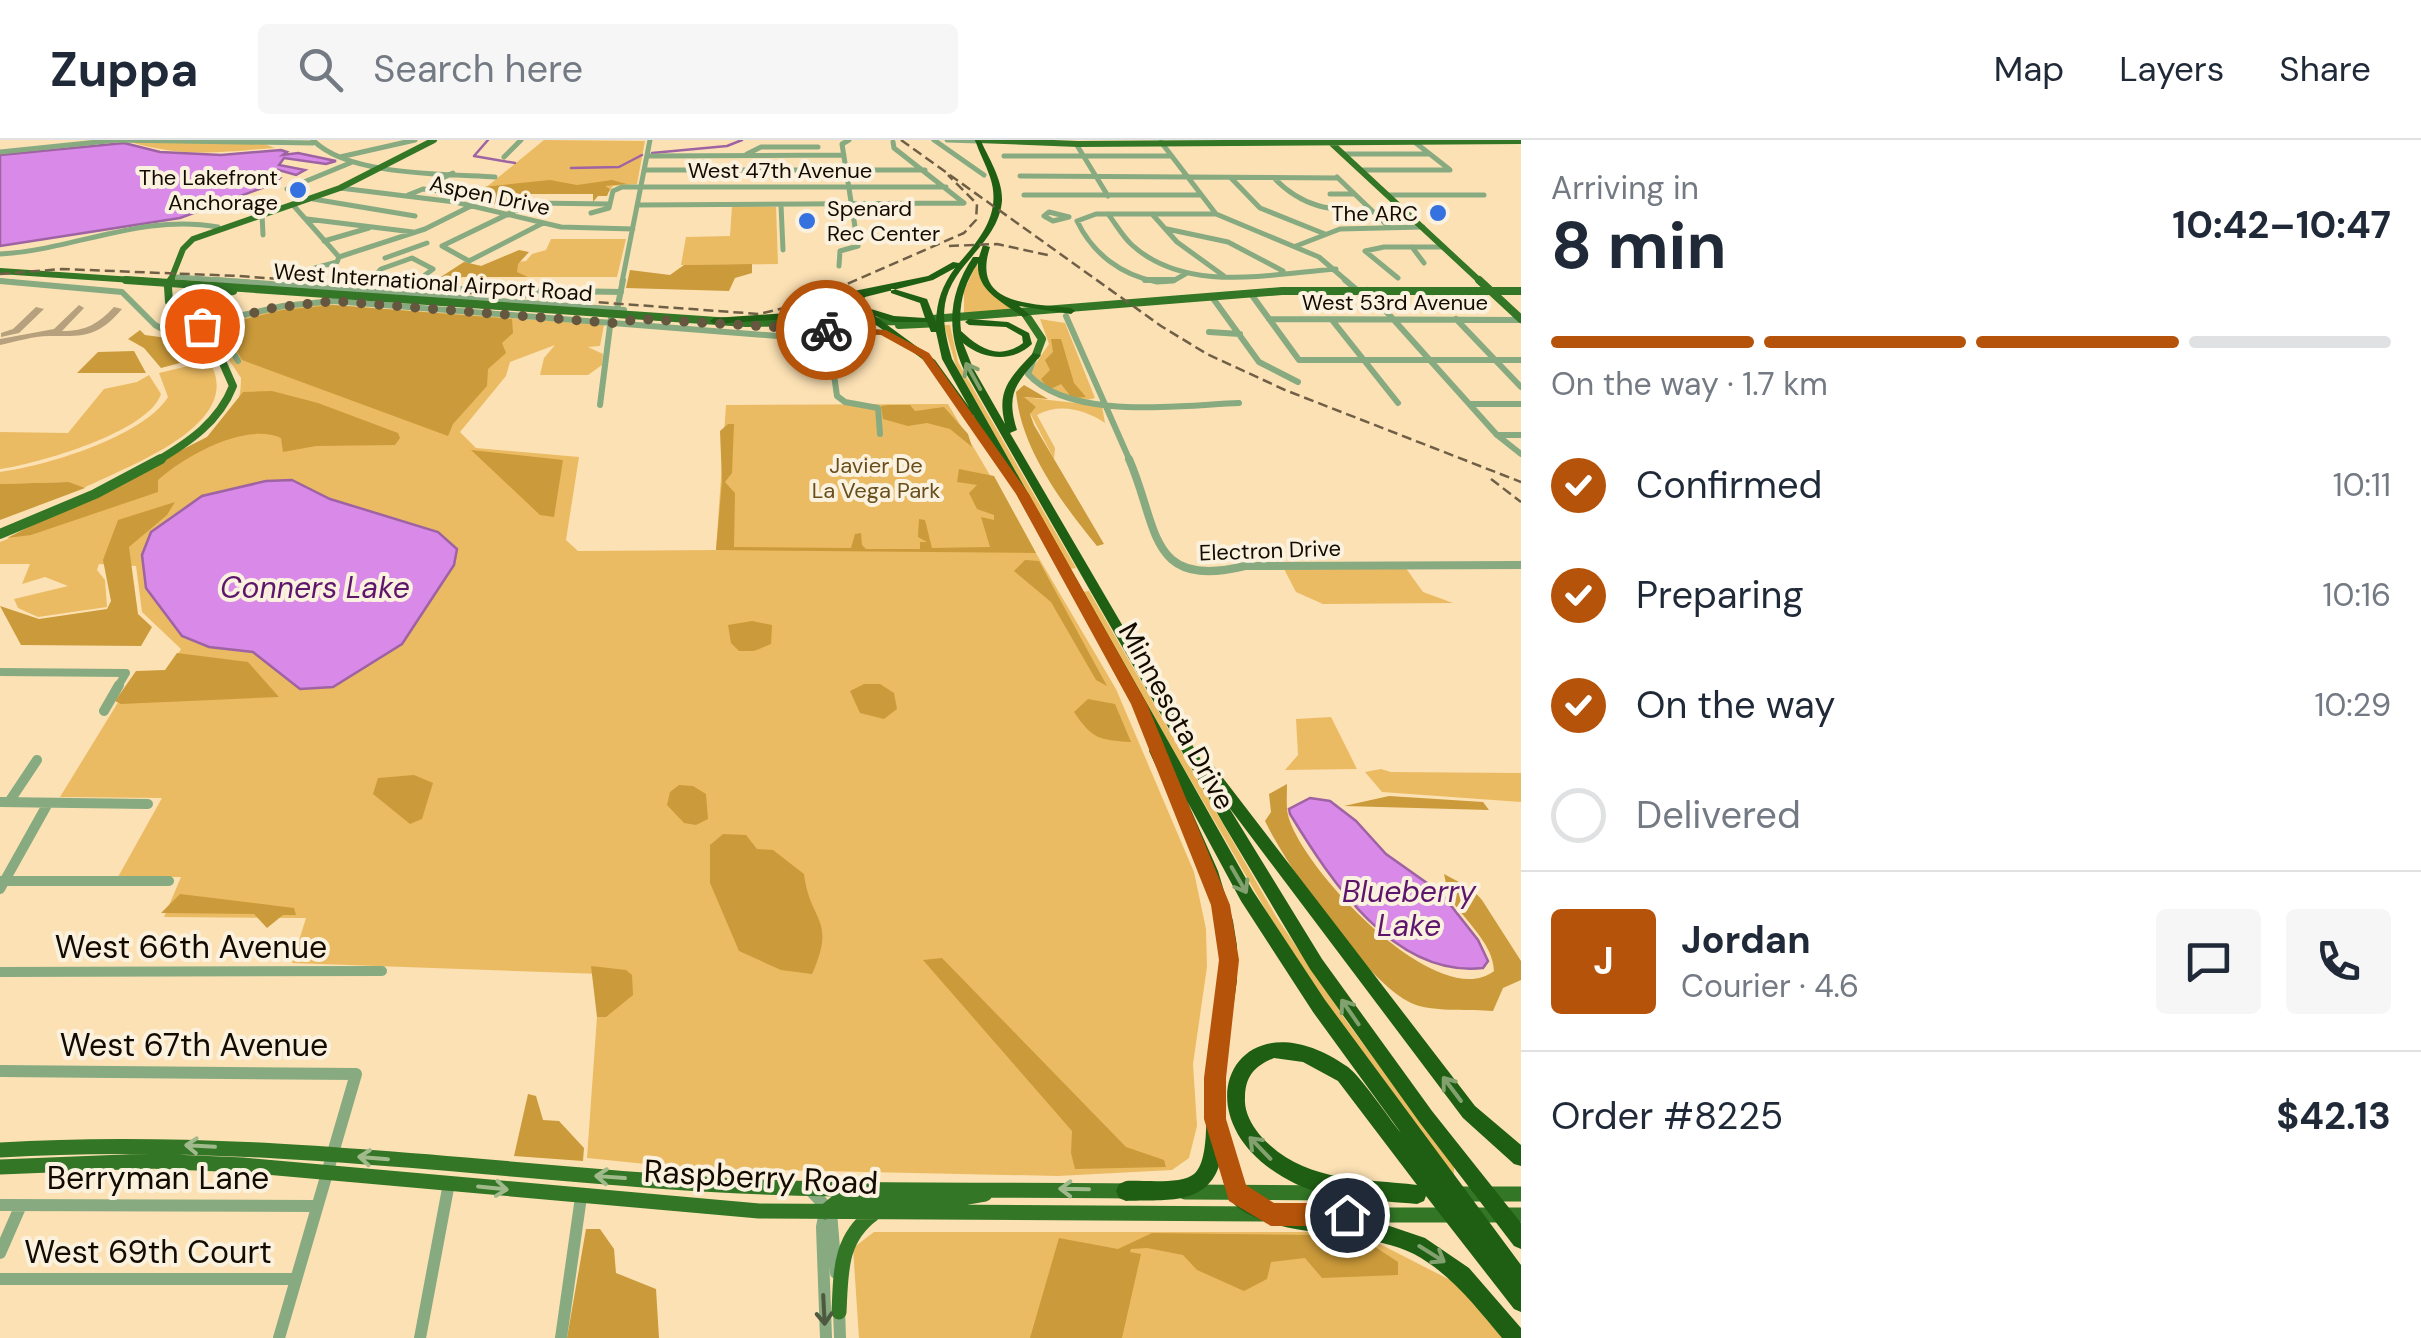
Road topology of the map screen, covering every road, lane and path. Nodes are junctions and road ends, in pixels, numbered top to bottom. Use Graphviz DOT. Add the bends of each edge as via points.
graph roads {
  1 [pos="97,140"];
  2 [pos="106,140"];
  3 [pos="142,140"];
  4 [pos="415,140"];
  5 [pos="434,140"];
  6 [pos="521,140"];
  7 [pos="650,140"];
  8 [pos="847,140"];
  9 [pos="885,140"];
  10 [pos="934,140"];
  11 [pos="947,140"];
  12 [pos="998,140"];
  13 [pos="1176,140"];
  14 [pos="1186,140"];
  15 [pos="1329,140"];
  16 [pos="1412,140"];
  17 [pos="313,141"];
  18 [pos="895,141"];
  19 [pos="982,141"];
  20 [pos="1130,141"];
  21 [pos="1159,141"];
  22 [pos="1521,141"];
  23 [pos="802,147"];
  24 [pos="818,147"];
  25 [pos="1078,147"];
  26 [pos="0,152"];
  27 [pos="1344,154"];
  28 [pos="1430,154"];
  29 [pos="746,155"];
  30 [pos="804,155"];
  31 [pos="844,155"];
  32 [pos="648,156"];
  33 [pos="1004,156"];
  34 [pos="1084,156"];
  35 [pos="1170,156"];
  36 [pos="504,157"];
  37 [pos="340,158"];
  38 [pos="353,162"];
  39 [pos="382,166"];
  40 [pos="645,170"];
  41 [pos="745,170"];
  42 [pos="847,170"];
  43 [pos="925,170"];
  44 [pos="1360,170"];
  45 [pos="1450,170"];
  46 [pos="1332,172"];
  47 [pos="453,173"];
  48 [pos="984,175"];
  49 [pos="1096,175"];
  50 [pos="1186,175"];
  51 [pos="1020,176"];
  52 [pos="495,177"];
  53 [pos="1231,178"];
  54 [pos="1274,178"];
  55 [pos="1338,178"];
  56 [pos="432,183"];
  57 [pos="642,187"];
  58 [pos="745,187"];
  59 [pos="849,187"];
  60 [pos="946,187"];
  61 [pos="340,188"];
  62 [pos="288,189"];
  63 [pos="468,194"];
  64 [pos="1330,194"];
  65 [pos="1354,194"];
  66 [pos="1024,195"];
  67 [pos="1199,195"];
  68 [pos="1388,195"];
  69 [pos="1484,195"];
  70 [pos="405,196"];
  71 [pos="1108,196"];
  72 [pos="313,199"];
  73 [pos="610,204"];
  74 [pos="293,205"];
  75 [pos="638,205"];
  76 [pos="744,205"];
  77 [pos="782,205"];
  78 [pos="471,206"];
  79 [pos="853,208"];
  80 [pos="1372,211"];
  81 [pos="590,213"];
  82 [pos="262,214"];
  83 [pos="507,214"];
  84 [pos="1108,214"];
  85 [pos="1152,214"];
  86 [pos="1216,214"];
  87 [pos="1002,215"];
  88 [pos="414,216"];
  89 [pos="307,219"];
  90 [pos="1068,219"];
  91 [pos="1077,221"];
  92 [pos="543,223"];
  93 [pos="372,227"];
  94 [pos="1389,227"];
  95 [pos="218,228"];
  96 [pos="633,228"];
  97 [pos="1423,228"];
  98 [pos="1167,229"];
  99 [pos="416,232"];
  100 [pos="263,234"];
  101 [pos="1326,234"];
  102 [pos="324,242"];
  103 [pos="388,242"];
  104 [pos="427,244"];
  105 [pos="981,244"];
  106 [pos="1296,246"];
  107 [pos="1412,247"];
  108 [pos="1444,247"];
  109 [pos="405,250"];
  110 [pos="783,250"];
  111 [pos="0,254"];
  112 [pos="339,256"];
  113 [pos="385,258"];
  114 [pos="1215,259"];
  115 [pos="1206,260"];
  116 [pos="1424,263"];
  117 [pos="839,266"];
  118 [pos="1336,269"];
  119 [pos="1283,272"];
  120 [pos="1187,273"];
  121 [pos="0,276"];
  122 [pos="1224,276"];
  123 [pos="1398,278"];
  124 [pos="172,282"];
  125 [pos="415,282"];
  126 [pos="296,283"];
  127 [pos="887,287"];
  128 [pos="988,287"];
  129 [pos="455,289"];
  130 [pos="1357,290"];
  131 [pos="1367,290"];
  132 [pos="1490,290"];
  133 [pos="1521,290"];
  134 [pos="262,291"];
  135 [pos="417,292"];
  136 [pos="621,292"];
  137 [pos="1250,294"];
  138 [pos="1217,298"];
  139 [pos="1068,313"];
  140 [pos="616,315"];
  141 [pos="640,317"];
  142 [pos="1028,317"];
  143 [pos="1520,317"];
  144 [pos="1269,319"];
  145 [pos="1456,319"];
  146 [pos="970,320"];
  147 [pos="1332,320"];
  148 [pos="1394,320"];
  149 [pos="714,321"];
  150 [pos="215,322"];
  151 [pos="923,322"];
  152 [pos="192,324"];
  153 [pos="879,324"];
  154 [pos="956,324"];
  155 [pos="793,328"];
  156 [pos="1209,332"];
  157 [pos="1240,334"];
  158 [pos="903,340"];
  159 [pos="1036,355"];
  160 [pos="946,356"];
  161 [pos="1365,360"];
  162 [pos="1429,360"];
  163 [pos="1494,360"];
  164 [pos="1521,360"];
  165 [pos="238,361"];
  166 [pos="1298,382"];
  167 [pos="1521,387"];
  168 [pos="1104,402"];
  169 [pos="1238,403"];
  170 [pos="1398,403"];
  171 [pos="600,404"];
  172 [pos="1470,404"];
  173 [pos="1521,404"];
  174 [pos="880,434"];
  175 [pos="1497,435"];
  176 [pos="1521,435"];
  177 [pos="1521,454"];
  178 [pos="1038,491"];
  179 [pos="1022,494"];
  180 [pos="0,534"];
  181 [pos="1521,566"];
  182 [pos="0,672"];
  183 [pos="1157,696"];
  184 [pos="1139,704"];
  185 [pos="104,710"];
  186 [pos="38,760"];
  187 [pos="5,802"];
  188 [pos="148,804"];
  189 [pos="47,805"];
  190 [pos="170,882"];
  191 [pos="2,884"];
  192 [pos="382,971"];
  193 [pos="0,972"];
  194 [pos="0,1071"];
  195 [pos="1215,1119"];
  196 [pos="0,1150"];
  197 [pos="332,1154"];
  198 [pos="1521,1157"];
  199 [pos="0,1167"];
  200 [pos="1429,1171"];
  201 [pos="326,1172"];
  202 [pos="449,1183"];
  203 [pos="790,1187"];
  204 [pos="1019,1188"];
  205 [pos="1126,1190"];
  206 [pos="1237,1192"];
  207 [pos="1417,1194"];
  208 [pos="1521,1194"];
  209 [pos="581,1197"];
  210 [pos="0,1205"];
  211 [pos="22,1205"];
  212 [pos="315,1206"];
  213 [pos="828,1210"];
  214 [pos="874,1213"];
  215 [pos="1271,1214"];
  216 [pos="1520,1230"];
  217 [pos="1481,1238"];
  218 [pos="0,1253"];
  219 [pos="296,1278"];
  220 [pos="0,1280"];
  221 [pos="1521,1282"];
  222 [pos="1521,1302"];
  223 [pos="839,1312"];
  224 [pos="280,1338"];
  225 [pos="420,1338"];
  226 [pos="561,1338"];
  227 [pos="826,1338"];
  228 [pos="840,1338"];
  229 [pos="1516,1338"];
  1 -- 2 [label="street"];
  2 -- 3 [label="street"];
  2 -- 26 [label="street"];
  3 -- 17 [label="street"];
  4 -- 37 [label="street"];
  5 -- 39 [label="main road"];
  6 -- 36 [label="street"];
  7 -- 32 [label="street"];
  8 -- 31 [label="street"];
  9 -- 18 [label="street"];
  10 -- 48 [label="street"];
  11 -- 19 [label="street"];
  12 -- 20 [label="main road"];
  13 -- 21 [label="main road"];
  14 -- 21 [label="main road"];
  15 -- 16 [label="main road"];
  15 -- 21 [label="main road"];
  15 -- 27 [label="main road"];
  16 -- 22 [label="main road"];
  16 -- 28 [label="street"];
  17 -- 37 [label="street"];
  18 -- 43 [label="street" via="894,148"];
  19 -- 20 [label="main road"];
  19 -- 87 [label="highway, Minnesota Drive"];
  19 -- 87 [label="highway" via="1005,186"];
  20 -- 21 [label="main road"];
  21 -- 35 [label="street"];
  23 -- 24 [label="street"];
  23 -- 29 [label="street" via="762,147"];
  23 -- 30 [label="street"];
  25 -- 34 [label="street"];
  27 -- 28 [label="street"];
  27 -- 44 [label="main road"];
  28 -- 45 [label="street"];
  29 -- 30 [label="street"];
  29 -- 32 [label="street"];
  29 -- 41 [label="street"];
  30 -- 31 [label="street"];
  31 -- 42 [label="street"];
  32 -- 40 [label="street"];
  33 -- 34 [label="street"];
  34 -- 35 [label="street"];
  34 -- 49 [label="street"];
  35 -- 50 [label="street"];
  37 -- 38 [label="street"];
  38 -- 39 [label="street"];
  38 -- 62 [label="street"];
  39 -- 47 [label="street"];
  39 -- 61 [label="main road"];
  40 -- 41 [label="street"];
  40 -- 57 [label="street"];
  41 -- 42 [label="street"];
  41 -- 58 [label="street"];
  42 -- 43 [label="street"];
  42 -- 59 [label="street"];
  43 -- 60 [label="street"];
  44 -- 45 [label="street"];
  44 -- 68 [label="main road"];
  46 -- 55 [label="street"];
  47 -- 52 [label="street"];
  47 -- 56 [label="street"];
  49 -- 50 [label="street"];
  49 -- 51 [label="street"];
  49 -- 71 [label="street"];
  50 -- 53 [label="street"];
  50 -- 67 [label="street"];
  53 -- 54 [label="street"];
  53 -- 101 [label="street" via="1260,208"];
  54 -- 55 [label="street"];
  54 -- 80 [label="street" via="1309,207"];
  55 -- 65 [label="street"];
  57 -- 58 [label="street, West 47th Avenue"];
  57 -- 73 [label="street, West 47th Avenue" via="615,188"];
  57 -- 75 [label="street"];
  58 -- 59 [label="street, West 47th Avenue"];
  58 -- 76 [label="street"];
  59 -- 60 [label="street, West 47th Avenue"];
  59 -- 79 [label="street"];
  60 -- 79 [label="street" via="964,204"];
  61 -- 70 [label="street, Aspen Drive"];
  61 -- 72 [label="main road"];
  63 -- 70 [label="street" via="420,189"];
  64 -- 65 [label="street"];
  65 -- 80 [label="street"];
  66 -- 71 [label="street"];
  67 -- 71 [label="street"];
  67 -- 86 [label="street"];
  68 -- 69 [label="street"];
  68 -- 97 [label="main road"];
  70 -- 78 [label="street, Aspen Drive"];
  72 -- 74 [label="main road"];
  72 -- 88 [label="street"];
  73 -- 81 [label="street"];
  73 -- 83 [label="street" via="538,202"];
  74 -- 82 [label="main road"];
  74 -- 89 [label="street"];
  75 -- 76 [label="street"];
  75 -- 96 [label="street"];
  76 -- 77 [label="street"];
  77 -- 79 [label="street"];
  77 -- 110 [label="street"];
  78 -- 83 [label="street, Aspen Drive"];
  78 -- 99 [label="street"];
  79 -- 117 [label="street" via="858,246 840,251"];
  80 -- 94 [label="street"];
  82 -- 95 [label="main road"];
  82 -- 100 [label="street"];
  83 -- 92 [label="street, Aspen Drive"];
  83 -- 92 [label="street" via="442,246 469,261"];
  84 -- 85 [label="street"];
  84 -- 91 [label="street"];
  84 -- 120 [label="street" via="1136,248"];
  85 -- 86 [label="street"];
  85 -- 98 [label="street"];
  86 -- 106 [label="street"];
  87 -- 105 [label="highway, Minnesota Drive"];
  87 -- 105 [label="highway, Minnesota Drive" via="993,238"];
  89 -- 93 [label="street"];
  89 -- 102 [label="street"];
  90 -- 91 [label="street"];
  91 -- 120 [label="street" via="1093,250 1128,273 1168,280"];
  92 -- 96 [label="street, Aspen Drive"];
  93 -- 99 [label="street"];
  93 -- 102 [label="street"];
  94 -- 97 [label="street"];
  94 -- 101 [label="street"];
  95 -- 111 [label="street" via="196,222 138,227 29,254"];
  95 -- 124 [label="main road" via="200,236"];
  96 -- 136 [label="street"];
  97 -- 108 [label="main road"];
  98 -- 115 [label="street"];
  98 -- 119 [label="street" via="1215,236"];
  99 -- 103 [label="street"];
  101 -- 106 [label="street"];
  102 -- 112 [label="street"];
  103 -- 109 [label="street"];
  103 -- 112 [label="street"];
  104 -- 109 [label="street"];
  105 -- 127 [label="highway" via="936,276"];
  105 -- 128 [label="highway" via="978,265"];
  105 -- 154 [label="highway, Minnesota Drive" via="962,281"];
  105 -- 160 [label="highway, Minnesota Drive" via="942,296"];
  106 -- 118 [label="street"];
  107 -- 108 [label="street"];
  107 -- 116 [label="street"];
  107 -- 123 [label="street" via="1363,252"];
  108 -- 132 [label="main road"];
  109 -- 113 [label="street"];
  112 -- 126 [label="street"];
  114 -- 115 [label="street"];
  115 -- 122 [label="street"];
  118 -- 119 [label="street"];
  118 -- 130 [label="street"];
  119 -- 122 [label="street"];
  120 -- 122 [label="street"];
  121 -- 124 [label="main road, West International Airport Road"];
  121 -- 152 [label="street" via="115,290 137,300 160,330"];
  124 -- 126 [label="street"];
  124 -- 134 [label="main road, West International Airport Road"];
  124 -- 140 [label="main road, West International Airport Road"];
  124 -- 152 [label="main road" via="169,302"];
  125 -- 125 [label="street" via="433,270 412,258 372,279"];
  125 -- 135 [label="street" via="421,285"];
  126 -- 135 [label="street"];
  127 -- 149 [label="highway" via="781,318"];
  127 -- 153 [label="highway" via="857,300 858,309"];
  128 -- 139 [label="highway" via="1021,305"];
  128 -- 142 [label="highway"];
  129 -- 136 [label="street"];
  130 -- 131 [label="main road"];
  130 -- 137 [label="main road"];
  131 -- 132 [label="main road"];
  131 -- 148 [label="street"];
  132 -- 133 [label="main road"];
  132 -- 143 [label="main road"];
  134 -- 140 [label="main road, West International Airport Road"];
  134 -- 152 [label="main road" via="202,298 188,310"];
  135 -- 140 [label="street"];
  136 -- 140 [label="street"];
  137 -- 138 [label="main road"];
  137 -- 144 [label="street"];
  138 -- 139 [label="main road"];
  138 -- 157 [label="street"];
  139 -- 142 [label="main road"];
  139 -- 168 [label="street, Electron Drive"];
  140 -- 141 [label="main road"];
  140 -- 150 [label="street" via="333,301"];
  140 -- 171 [label="street"];
  140 -- 174 [label="street" via="829,340 836,396 878,408"];
  141 -- 149 [label="main road"];
  141 -- 155 [label="main road"];
  142 -- 146 [label="main road"];
  142 -- 159 [label="main road" via="1042,339"];
  143 -- 145 [label="street, West 53rd Avenue"];
  144 -- 147 [label="street, West 53rd Avenue"];
  144 -- 161 [label="street" via="1300,360"];
  145 -- 148 [label="street, West 53rd Avenue"];
  145 -- 163 [label="street"];
  146 -- 151 [label="main road"];
  146 -- 154 [label="highway" via="1014,327 1028,344 1016,353 982,352 965,342"];
  147 -- 148 [label="street, West 53rd Avenue"];
  147 -- 161 [label="street"];
  148 -- 162 [label="street"];
  149 -- 153 [label="main road"];
  150 -- 152 [label="street"];
  150 -- 165 [label="street"];
  151 -- 153 [label="main road"];
  151 -- 160 [label="highway" via="880,316 864,303 884,291 920,297"];
  152 -- 180 [label="main road" via="233,380 220,416 174,452"];
  153 -- 155 [label="main road"];
  153 -- 158 [label="highway"];
  178 -- 154 [label="highway, Minnesota Drive, one-way" via="964,360"];
  155 -- 158 [label="highway" via="874,331"];
  156 -- 157 [label="street"];
  157 -- 166 [label="street" via="1260,363"];
  158 -- 179 [label="highway" via="937,368"];
  159 -- 168 [label="street" via="1028,374 1041,391 1074,402"];
  159 -- 178 [label="highway" via="1010,384 1005,406"];
  160 -- 179 [label="highway, Minnesota Drive"];
  161 -- 162 [label="street"];
  161 -- 170 [label="street"];
  162 -- 163 [label="street"];
  162 -- 172 [label="street"];
  163 -- 164 [label="street"];
  163 -- 167 [label="street"];
  168 -- 169 [label="street"];
  168 -- 181 [label="street, Electron Drive" via="1162,553 1187,570"];
  172 -- 173 [label="street"];
  172 -- 175 [label="street"];
  175 -- 176 [label="street"];
  175 -- 177 [label="street"];
  178 -- 183 [label="highway, Minnesota Drive"];
  179 -- 184 [label="highway, Minnesota Drive"];
  182 -- 185 [label="street" via="126,673"];
  198 -- 183 [label="highway, one-way" via="1469,1112"];
  216 -- 183 [label="highway, Minnesota Drive, one-way" via="1470,1175 1316,964"];
  184 -- 195 [label="highway" via="1215,886 1227,935"];
  184 -- 200 [label="highway, Minnesota Drive, one-way" via="1247,896"];
  186 -- 187 [label="street"];
  187 -- 189 [label="street"];
  188 -- 189 [label="street"];
  189 -- 191 [label="street"];
  190 -- 191 [label="street"];
  192 -- 193 [label="street, West 66th Avenue"];
  194 -- 197 [label="street, West 67th Avenue" via="356,1074"];
  195 -- 205 [label="highway" via="1211,1160 1200,1182"];
  195 -- 206 [label="highway"];
  197 -- 196 [label="main road, Raspberry Road, one-way" via="120,1144"];
  197 -- 201 [label="street"];
  203 -- 197 [label="main road, Raspberry Road, one-way"];
  199 -- 201 [label="main road, Raspberry Road" via="149,1161"];
  207 -- 200 [label="highway, one-way" via="1319,1182 1273,1161 1253,1142 1234,1106 1240,1068 1254,1056 1281,1050 1332,1066"];
  200 -- 217 [label="highway"];
  201 -- 202 [label="main road, Raspberry Road"];
  201 -- 212 [label="street"];
  202 -- 209 [label="main road, Raspberry Road, one-way"];
  202 -- 225 [label="street"];
  203 -- 204 [label="main road, Raspberry Road"];
  203 -- 213 [label="street" via="810,1191"];
  205 -- 204 [label="main road, Raspberry Road, one-way"];
  204 -- 213 [label="main road" via="938,1202 838,1202"];
  205 -- 206 [label="main road, Raspberry Road"];
  206 -- 207 [label="main road, Raspberry Road"];
  206 -- 215 [label="highway"];
  207 -- 208 [label="main road, Raspberry Road"];
  209 -- 213 [label="main road, Raspberry Road"];
  209 -- 226 [label="street"];
  210 -- 211 [label="street, Berryman Lane"];
  211 -- 212 [label="street, Berryman Lane"];
  211 -- 218 [label="street"];
  212 -- 219 [label="street"];
  213 -- 214 [label="main road, Raspberry Road"];
  213 -- 223 [label="street"];
  213 -- 227 [label="street, one-way" via="822,1226"];
  214 -- 215 [label="main road, Raspberry Road"];
  214 -- 223 [label="main road" via="848,1234"];
  215 -- 216 [label="main road, Raspberry Road"];
  215 -- 229 [label="highway, one-way" via="1369,1228 1418,1245 1462,1275"];
  217 -- 221 [label="highway"];
  217 -- 222 [label="highway"];
  219 -- 220 [label="street, West 69th Court"];
  219 -- 224 [label="street"];
  223 -- 228 [label="street"];
}
